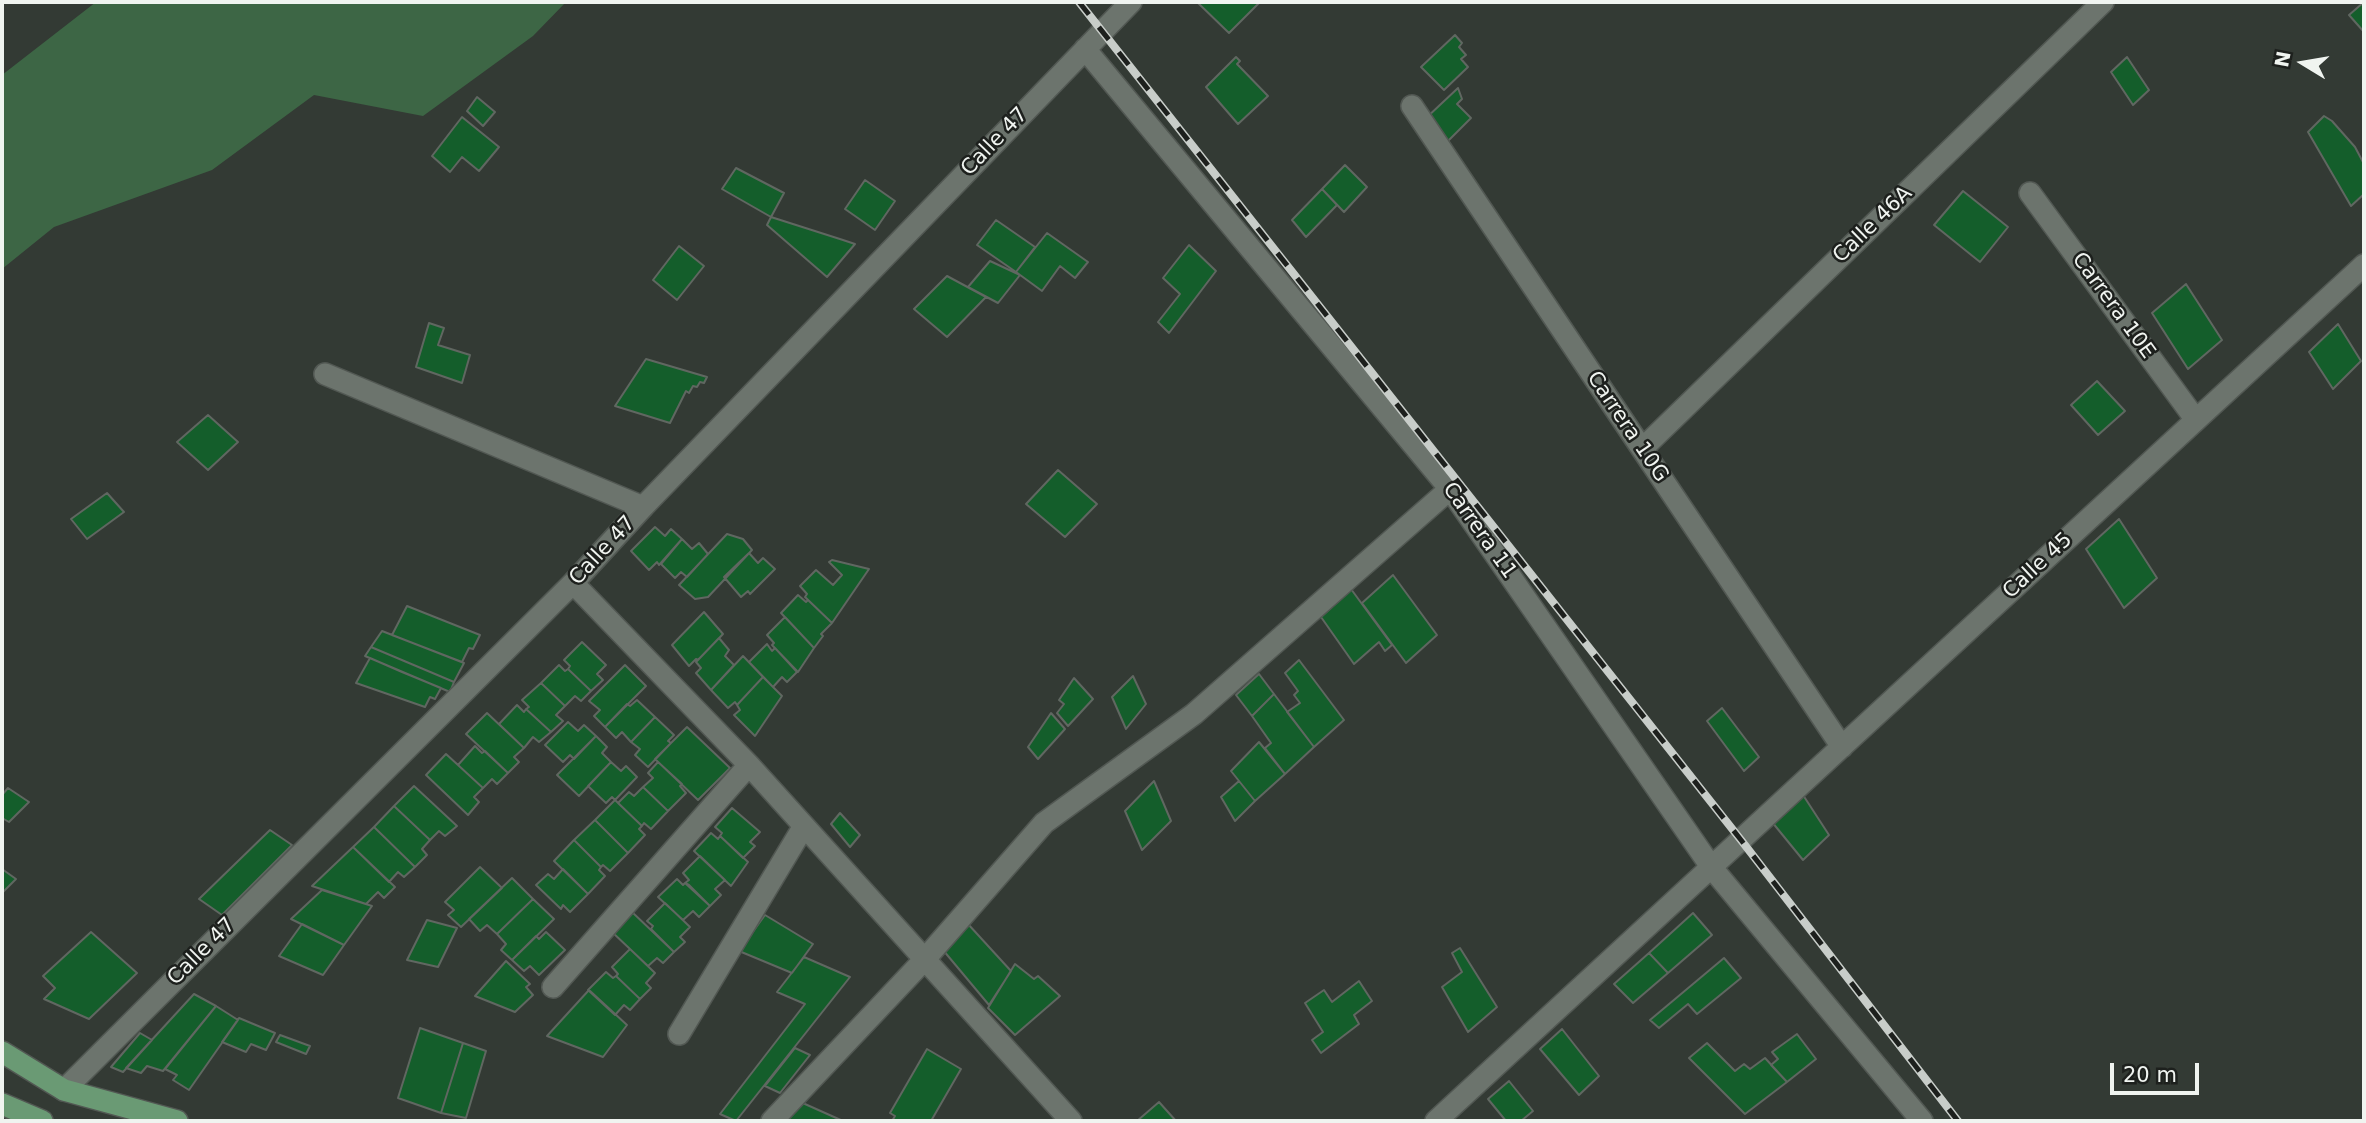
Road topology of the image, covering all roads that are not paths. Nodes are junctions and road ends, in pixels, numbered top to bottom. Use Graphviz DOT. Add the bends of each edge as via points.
graph roads {
  1 [pos="2103,2"];
  2 [pos="1124,4"];
  3 [pos="1085,48"];
  4 [pos="1412,106"];
  5 [pos="2030,193"];
  6 [pos="2364,265"];
  7 [pos="325,374"];
  8 [pos="2196,420"];
  9 [pos="1642,449"];
  10 [pos="1450,489"];
  11 [pos="643,507"];
  12 [pos="573,583"];
  13 [pos="1842,747"];
  14 [pos="749,765"];
  15 [pos="804,826"];
  16 [pos="1712,868"];
  17 [pos="925,960"];
  18 [pos="553,987"];
  19 [pos="679,1034"];
  20 [pos="2,1052"];
  21 [pos="64,1090"];
  22 [pos="2,1104"];
  23 [pos="42,1121"];
  24 [pos="177,1121"];
  25 [pos="772,1121"];
  26 [pos="1071,1121"];
  27 [pos="1436,1121"];
  28 [pos="1922,1121"];
  1 -- 9 [label="street, Calle 46A"];
  2 -- 3 [label="street, Calle 47"];
  3 -- 10 [label="street, Carrera 11"];
  3 -- 11 [label="street, Calle 47"];
  4 -- 9 [label="street, Carrera 10G"];
  5 -- 8 [label="street, Carrera 10E"];
  6 -- 8 [label="street, Calle 45"];
  7 -- 11 [label="street"];
  8 -- 13 [label="street, Calle 45"];
  9 -- 13 [label="street, Carrera 10G"];
  10 -- 16 [label="street, Carrera 11"];
  10 -- 17 [label="street" via="1194,714 1044,823"];
  11 -- 12 [label="street, Calle 47"];
  12 -- 14 [label="street"];
  12 -- 21 [label="street, Calle 47"];
  13 -- 16 [label="street, Calle 45"];
  14 -- 15 [label="street"];
  14 -- 18 [label="street"];
  15 -- 17 [label="street"];
  15 -- 19 [label="street"];
  16 -- 27 [label="street, Calle 45"];
  16 -- 28 [label="street, Carrera 11"];
  17 -- 25 [label="street"];
  17 -- 26 [label="street"];
  20 -- 21 [label="main road"];
  21 -- 24 [label="main road"];
  22 -- 23 [label="main road"];
}
